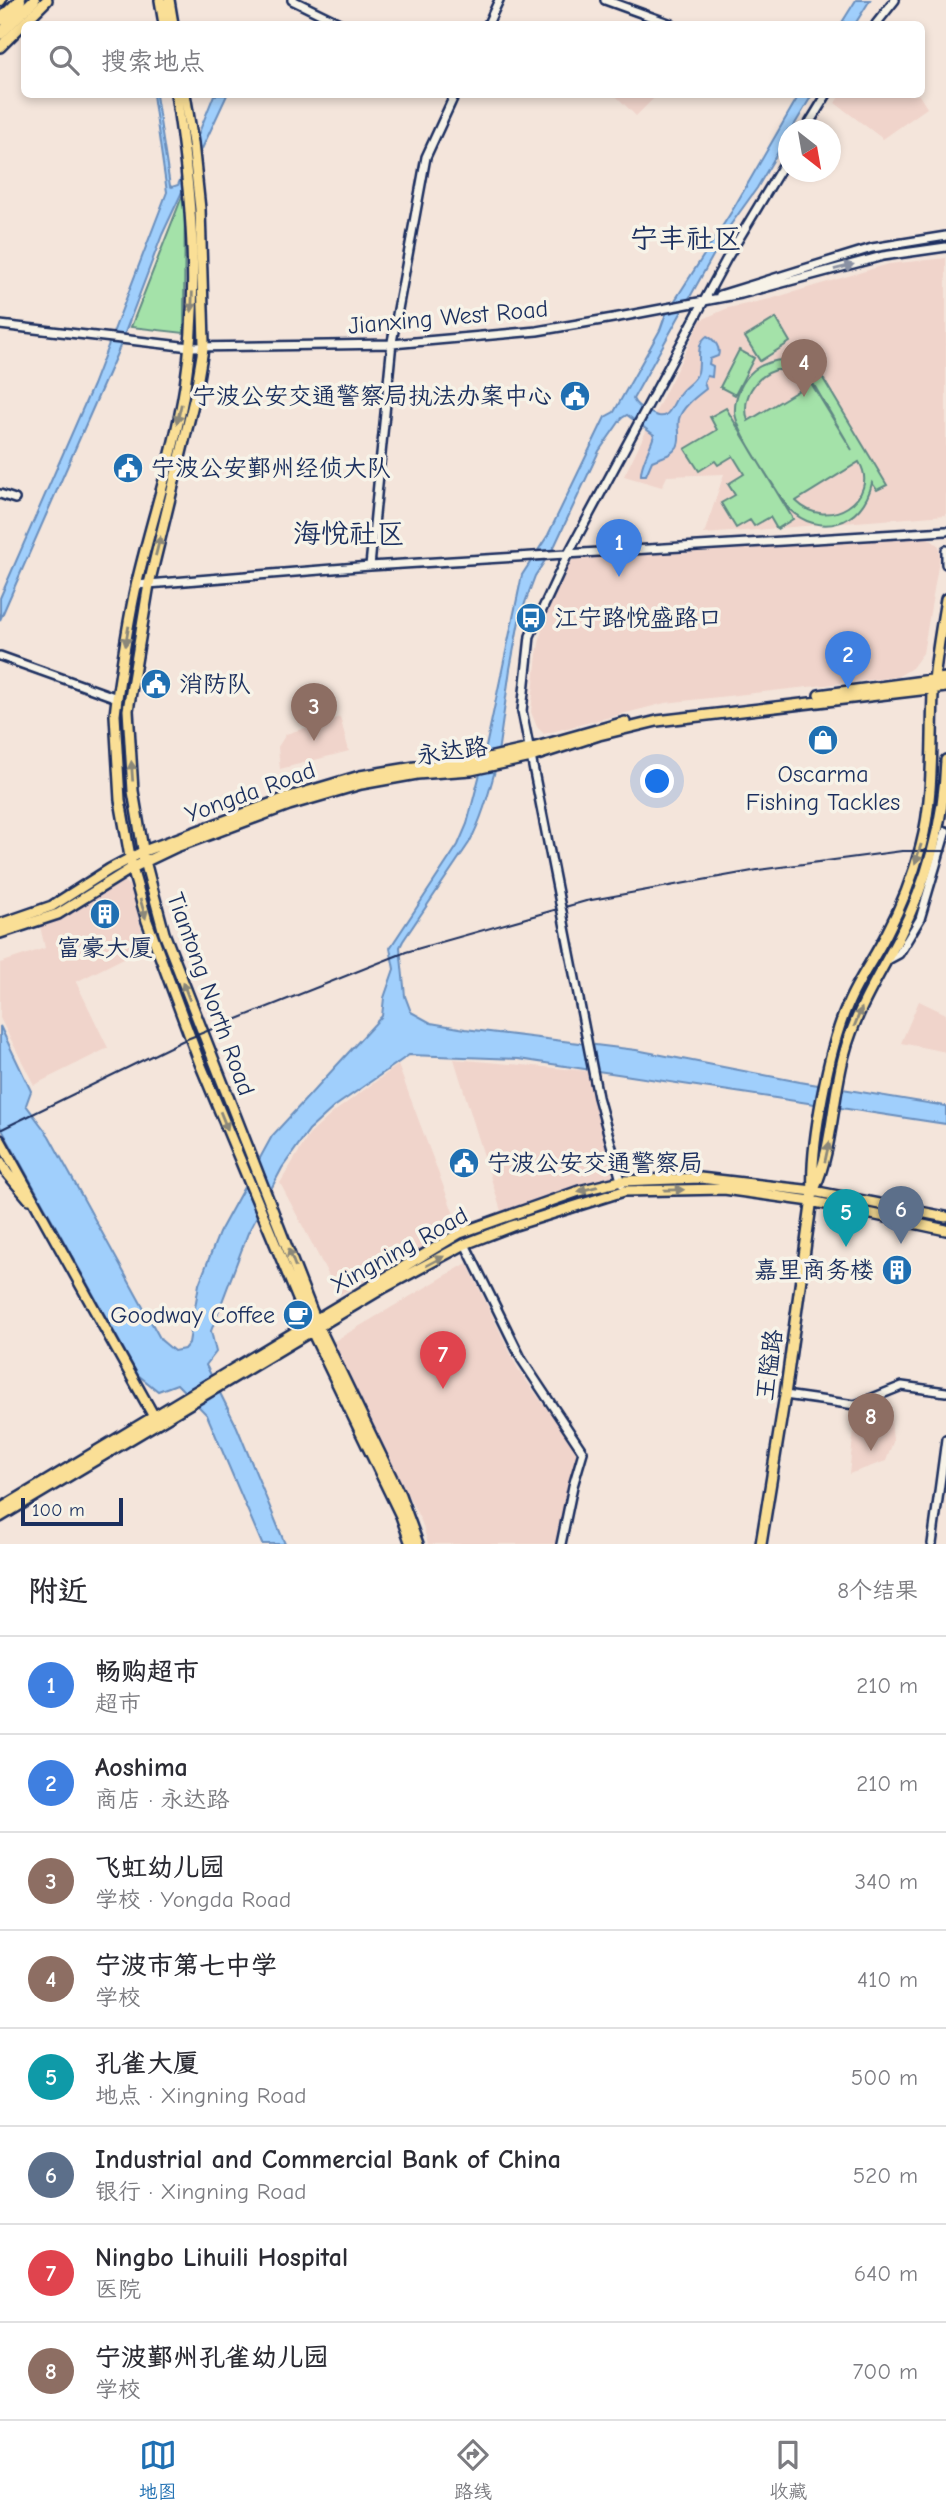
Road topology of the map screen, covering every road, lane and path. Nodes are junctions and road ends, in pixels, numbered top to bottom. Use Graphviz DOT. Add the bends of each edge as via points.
graph roads {
  1 [pos="20,0"];
  2 [pos="34,0"];
  3 [pos="47,0"];
  4 [pos="160,0"];
  5 [pos="169,0"];
  6 [pos="292,0"];
  7 [pos="499,0"];
  8 [pos="605,0"];
  9 [pos="895,0"];
  10 [pos="0,20"];
  11 [pos="26,21"];
  12 [pos="164,21"];
  13 [pos="172,21"];
  14 [pos="335,21"];
  15 [pos="489,21"];
  16 [pos="663,21"];
  17 [pos="878,21"];
  18 [pos="21,26"];
  19 [pos="0,34"];
  20 [pos="0,47"];
  21 [pos="177,98"];
  22 [pos="185,98"];
  23 [pos="453,98"];
  24 [pos="825,98"];
  25 [pos="812,119"];
  26 [pos="778,175"];
  27 [pos="946,236"];
  28 [pos="946,247"];
  29 [pos="703,301"];
  30 [pos="0,325"];
  31 [pos="392,344"];
  32 [pos="190,347"];
  33 [pos="203,347"];
  34 [pos="0,494"];
  35 [pos="15,499"];
  36 [pos="946,531"];
  37 [pos="946,551"];
  38 [pos="567,556"];
  39 [pos="946,564"];
  40 [pos="370,566"];
  41 [pos="149,584"];
  42 [pos="136,585"];
  43 [pos="946,599"];
  44 [pos="0,656"];
  45 [pos="946,678"];
  46 [pos="934,684"];
  47 [pos="946,687"];
  48 [pos="117,698"];
  49 [pos="530,753"];
  50 [pos="946,760"];
  51 [pos="946,831"];
  52 [pos="145,856"];
  53 [pos="131,862"];
  54 [pos="0,924"];
  55 [pos="0,933"];
  56 [pos="886,962"];
  57 [pos="0,1140"];
  58 [pos="0,1161"];
  59 [pos="622,1186"];
  60 [pos="812,1196"];
  61 [pos="36,1207"];
  62 [pos="946,1217"];
  63 [pos="946,1230"];
  64 [pos="466,1244"];
  65 [pos="313,1325"];
  66 [pos="946,1392"];
  67 [pos="785,1395"];
  68 [pos="156,1420"];
  69 [pos="946,1439"];
  70 [pos="0,1509"];
  71 [pos="0,1517"];
  72 [pos="411,1544"];
  73 [pos="418,1544"];
  74 [pos="561,1544"];
  75 [pos="761,1544"];
  76 [pos="932,1544"];
  1 -- 10 [label="highway"];
  2 -- 19 [label="highway"];
  3 -- 11 [label="main road"];
  4 -- 12 [label="main road"];
  5 -- 13 [label="main road"];
  6 -- 14 [label="street"];
  7 -- 15 [label="street"];
  8 -- 16 [label="street"];
  9 -- 17 [label="street"];
  18 -- 20 [label="main road"];
  21 -- 32 [label="main road, Tiantong North Road, one-way" via="189,185"];
  22 -- 33 [label="main road, Tiantong North Road" via="195,168"];
  23 -- 31 [label="street" via="426,156"];
  24 -- 25 [label="street"];
  26 -- 29 [label="street"];
  27 -- 29 [label="street, Jianxing West Road" via="872,248"];
  29 -- 28 [label="street, Jianxing West Road, one-way" via="883,256"];
  29 -- 31 [label="street, Jianxing West Road" via="537,331"];
  29 -- 38 [label="street"];
  30 -- 32 [label="street, Jianxing West Road"];
  31 -- 33 [label="street, Jianxing West Road"];
  31 -- 40 [label="street"];
  32 -- 33 [label="street, Jianxing West Road"];
  32 -- 42 [label="main road, Tiantong North Road, one-way" via="185,387"];
  41 -- 33 [label="main road, Tiantong North Road, one-way"];
  34 -- 35 [label="street"];
  36 -- 38 [label="street"];
  37 -- 39 [label="street"];
  38 -- 40 [label="street"];
  38 -- 49 [label="street" via="530,636 522,711"];
  40 -- 41 [label="street"];
  41 -- 42 [label="street"];
  52 -- 41 [label="main road, Tiantong North Road, one-way" via="133,791 128,710"];
  42 -- 48 [label="main road, Tiantong North Road, one-way"];
  43 -- 46 [label="main road"];
  44 -- 48 [label="street"];
  45 -- 46 [label="main road"];
  46 -- 47 [label="main road"];
  46 -- 49 [label="main road, 永达路" via="657,721"];
  46 -- 60 [label="main road, one-way" via="929,802 921,845 904,898 847,1006 821,1109"];
  48 -- 53 [label="main road, Tiantong North Road" via="120,800"];
  49 -- 52 [label="main road, 永达路" via="361,784"];
  49 -- 59 [label="street, bridge" via="593,1075"];
  50 -- 56 [label="main road" via="935,844 918,896"];
  51 -- 56 [label="street" via="920,919 899,954"];
  52 -- 53 [label="main road"];
  65 -- 52 [label="main road, Tiantong North Road, one-way" via="271,1203 164,933"];
  53 -- 54 [label="main road" via="52,906"];
  53 -- 55 [label="main road" via="58,914"];
  53 -- 65 [label="main road, Tiantong North Road, one-way" via="147,921 199,1061"];
  60 -- 56 [label="main road, one-way" via="823,1169 844,1056 859,1012"];
  57 -- 61 [label="main road"];
  58 -- 61 [label="main road"];
  59 -- 60 [label="main road, Xingning Road" via="700,1178"];
  59 -- 64 [label="main road, Xingning Road"];
  59 -- 65 [label="main road, Xingning Road, one-way" via="579,1191 460,1233"];
  60 -- 62 [label="main road, Xingning Road"];
  60 -- 63 [label="main road, Xingning Road"];
  60 -- 67 [label="main road, 王隘路"];
  61 -- 68 [label="main road"];
  65 -- 64 [label="main road, Xingning Road, one-way"];
  64 -- 74 [label="street" via="522,1360 583,1452"];
  65 -- 68 [label="main road, Xingning Road"];
  65 -- 72 [label="main road"];
  65 -- 73 [label="main road, Tiantong North Road" via="400,1495"];
  66 -- 67 [label="street" via="902,1386 855,1405"];
  67 -- 75 [label="main road, 王隘路"];
  68 -- 70 [label="main road, Xingning Road"];
  68 -- 71 [label="main road, Xingning Road"];
  69 -- 76 [label="street"];
}
